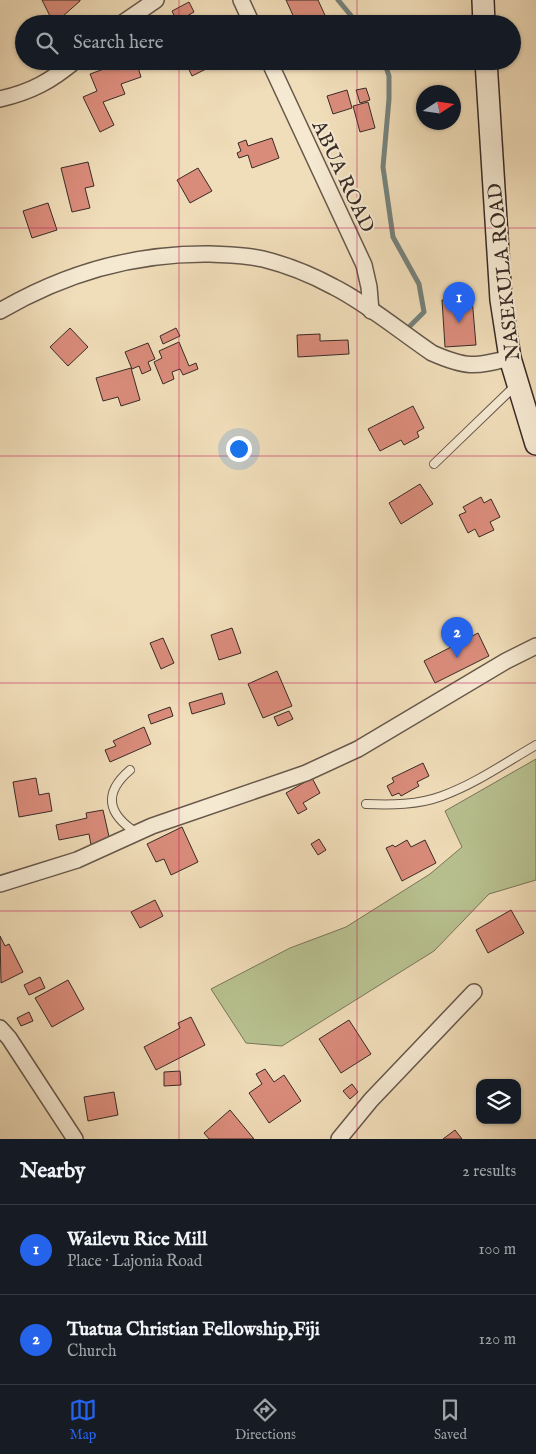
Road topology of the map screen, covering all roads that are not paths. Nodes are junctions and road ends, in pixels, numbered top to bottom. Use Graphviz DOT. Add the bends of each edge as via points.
graph roads {
  1 [pos="156,0"];
  2 [pos="241,0"];
  3 [pos="483,0"];
  4 [pos="134,15"];
  5 [pos="248,15"];
  6 [pos="484,15"];
  7 [pos="64,70"];
  8 [pos="273,70"];
  9 [pos="486,70"];
  10 [pos="0,99"];
  11 [pos="0,311"];
  12 [pos="370,311"];
  13 [pos="510,358"];
  14 [pos="516,385"];
  15 [pos="530,405"];
  16 [pos="536,444"];
  17 [pos="434,464"];
  18 [pos="536,646"];
  19 [pos="536,745"];
  20 [pos="130,770"];
  21 [pos="366,804"];
  22 [pos="137,833"];
  23 [pos="0,884"];
  24 [pos="474,992"];
  25 [pos="0,1028"];
  26 [pos="75,1139"];
  27 [pos="338,1139"];
  1 -- 4 [label="street"];
  2 -- 5 [label="street"];
  3 -- 6 [label="main road"];
  7 -- 10 [label="street" via="26,93"];
  8 -- 12 [label="street, ABUA ROAD" via="364,264"];
  9 -- 13 [label="main road, NASEKULA ROAD" via="496,243"];
  11 -- 12 [label="street" via="59,281 100,267 127,260 191,254 234,255 286,266 336,287"];
  12 -- 13 [label="street" via="432,353 455,363 478,366"];
  13 -- 14 [label="main road, NASEKULA ROAD"];
  14 -- 15 [label="main road, NASEKULA ROAD"];
  14 -- 17 [label="lane"];
  15 -- 16 [label="main road, NASEKULA ROAD"];
  18 -- 22 [label="street" via="358,749 306,773"];
  19 -- 21 [label="lane" via="466,786 440,797 395,805"];
  20 -- 22 [label="lane" via="118,780 111,792 114,811 123,824"];
  22 -- 23 [label="street" via="92,854"];
  24 -- 27 [label="street"];
  25 -- 26 [label="street"];
}
